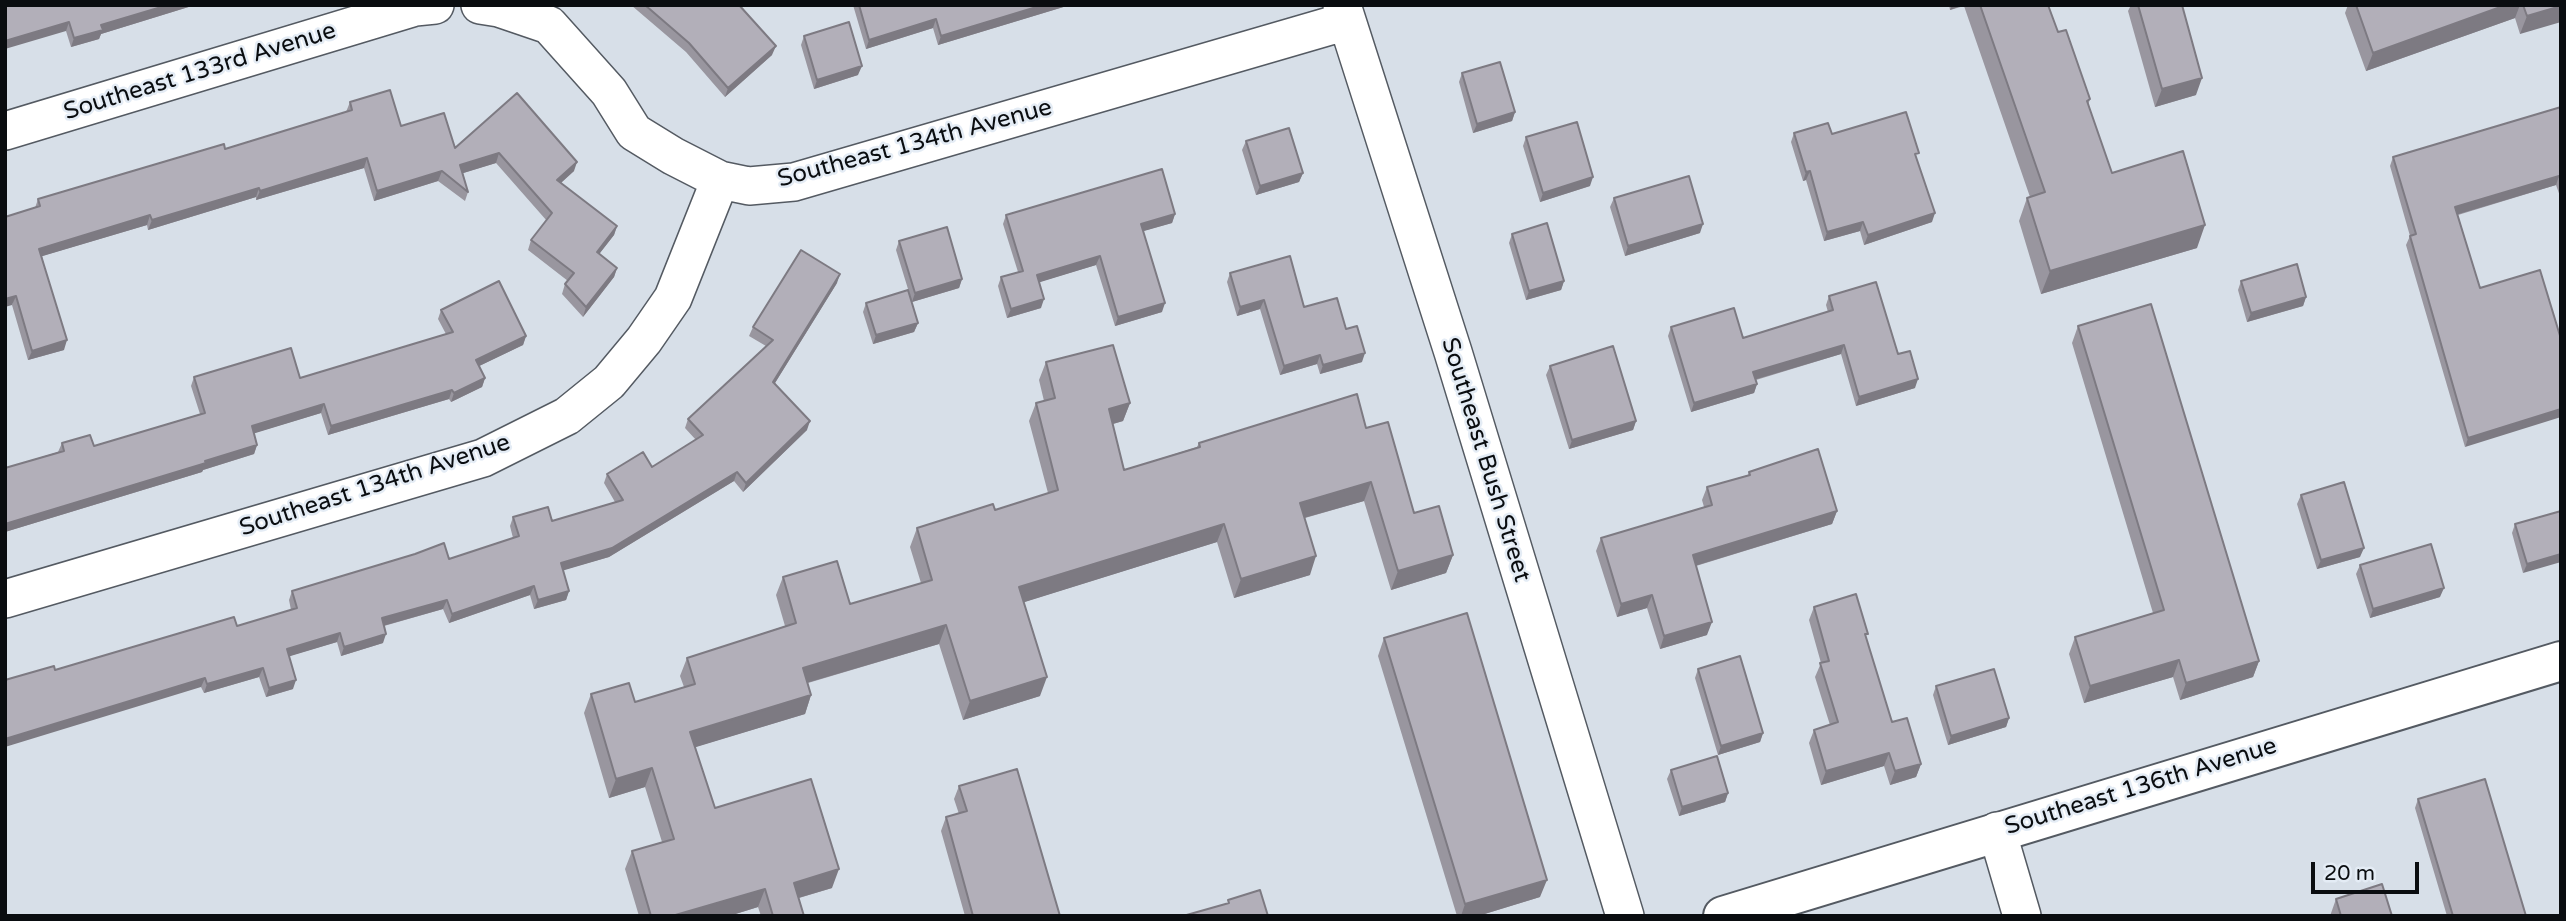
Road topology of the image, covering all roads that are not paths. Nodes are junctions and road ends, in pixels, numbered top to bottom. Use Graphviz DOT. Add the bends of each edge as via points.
graph roads {
  1 [pos="435,5"];
  2 [pos="480,5"];
  3 [pos="1345,13"];
  4 [pos="5,131"];
  5 [pos="720,180"];
  6 [pos="5,599"];
  7 [pos="2561,662"];
  8 [pos="1997,831"];
  9 [pos="1625,916"];
  10 [pos="1723,916"];
  11 [pos="2022,916"];
  1 -- 4 [label="street, Southeast 133rd Avenue" via="401,11"];
  2 -- 5 [label="street" via="549,24 609,92 634,132"];
  3 -- 5 [label="street, Southeast 134th Avenue" via="794,182 749,186"];
  3 -- 9 [label="street, Southeast Bush Street"];
  5 -- 6 [label="street, Southeast 134th Avenue" via="673,298 609,382 566,416 482,458"];
  7 -- 8 [label="street, Southeast 136th Avenue"];
  8 -- 10 [label="street, Southeast 136th Avenue"];
  8 -- 11 [label="street"];
}
